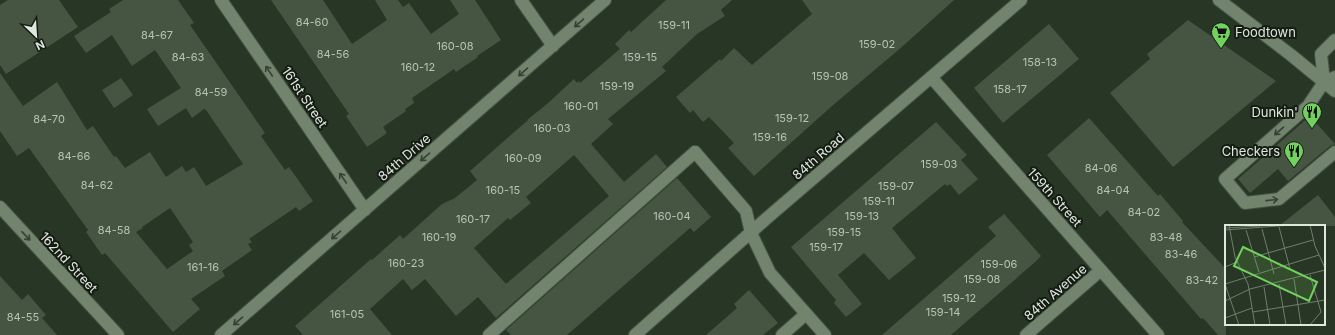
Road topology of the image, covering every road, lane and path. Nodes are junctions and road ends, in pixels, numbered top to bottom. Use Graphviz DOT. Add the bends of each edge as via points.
graph roads {
  1 [pos="221,0"];
  2 [pos="521,0"];
  3 [pos="605,0"];
  4 [pos="1021,0"];
  5 [pos="1219,0"];
  6 [pos="1335,40"];
  7 [pos="553,46"];
  8 [pos="931,77"];
  9 [pos="1329,80"];
  10 [pos="1335,91"];
  11 [pos="1335,152"];
  12 [pos="0,207"];
  13 [pos="365,210"];
  14 [pos="751,233"];
  15 [pos="1102,270"];
  16 [pos="806,314"];
  17 [pos="118,335"];
  18 [pos="221,335"];
  19 [pos="489,335"];
  20 [pos="635,335"];
  21 [pos="782,335"];
  22 [pos="825,335"];
  23 [pos="1026,335"];
  24 [pos="1158,335"];
  13 -- 1 [label="street, 161st Street, one-way"];
  2 -- 7 [label="street"];
  3 -- 7 [label="street, 84th Drive, one-way"];
  4 -- 8 [label="street, 84th Road"];
  5 -- 9 [label="street" via="1290,55"];
  6 -- 9 [label="street" via="1321,54"];
  7 -- 13 [label="street, 84th Drive, one-way"];
  8 -- 14 [label="street, 84th Road"];
  8 -- 15 [label="street, 159th Street"];
  9 -- 10 [label="street"];
  9 -- 11 [label="street, one-way" via="1308,106 1225,179 1245,203 1279,199"];
  12 -- 17 [label="street, 162nd Street, one-way"];
  13 -- 18 [label="street, 84th Drive, one-way"];
  14 -- 16 [label="street" via="770,273"];
  14 -- 19 [label="street" via="746,211 695,152"];
  14 -- 20 [label="street, 84th Road"];
  15 -- 23 [label="street, 84th Avenue"];
  15 -- 24 [label="street, 159th Street"];
  16 -- 21 [label="street"];
  16 -- 22 [label="street"];
}
